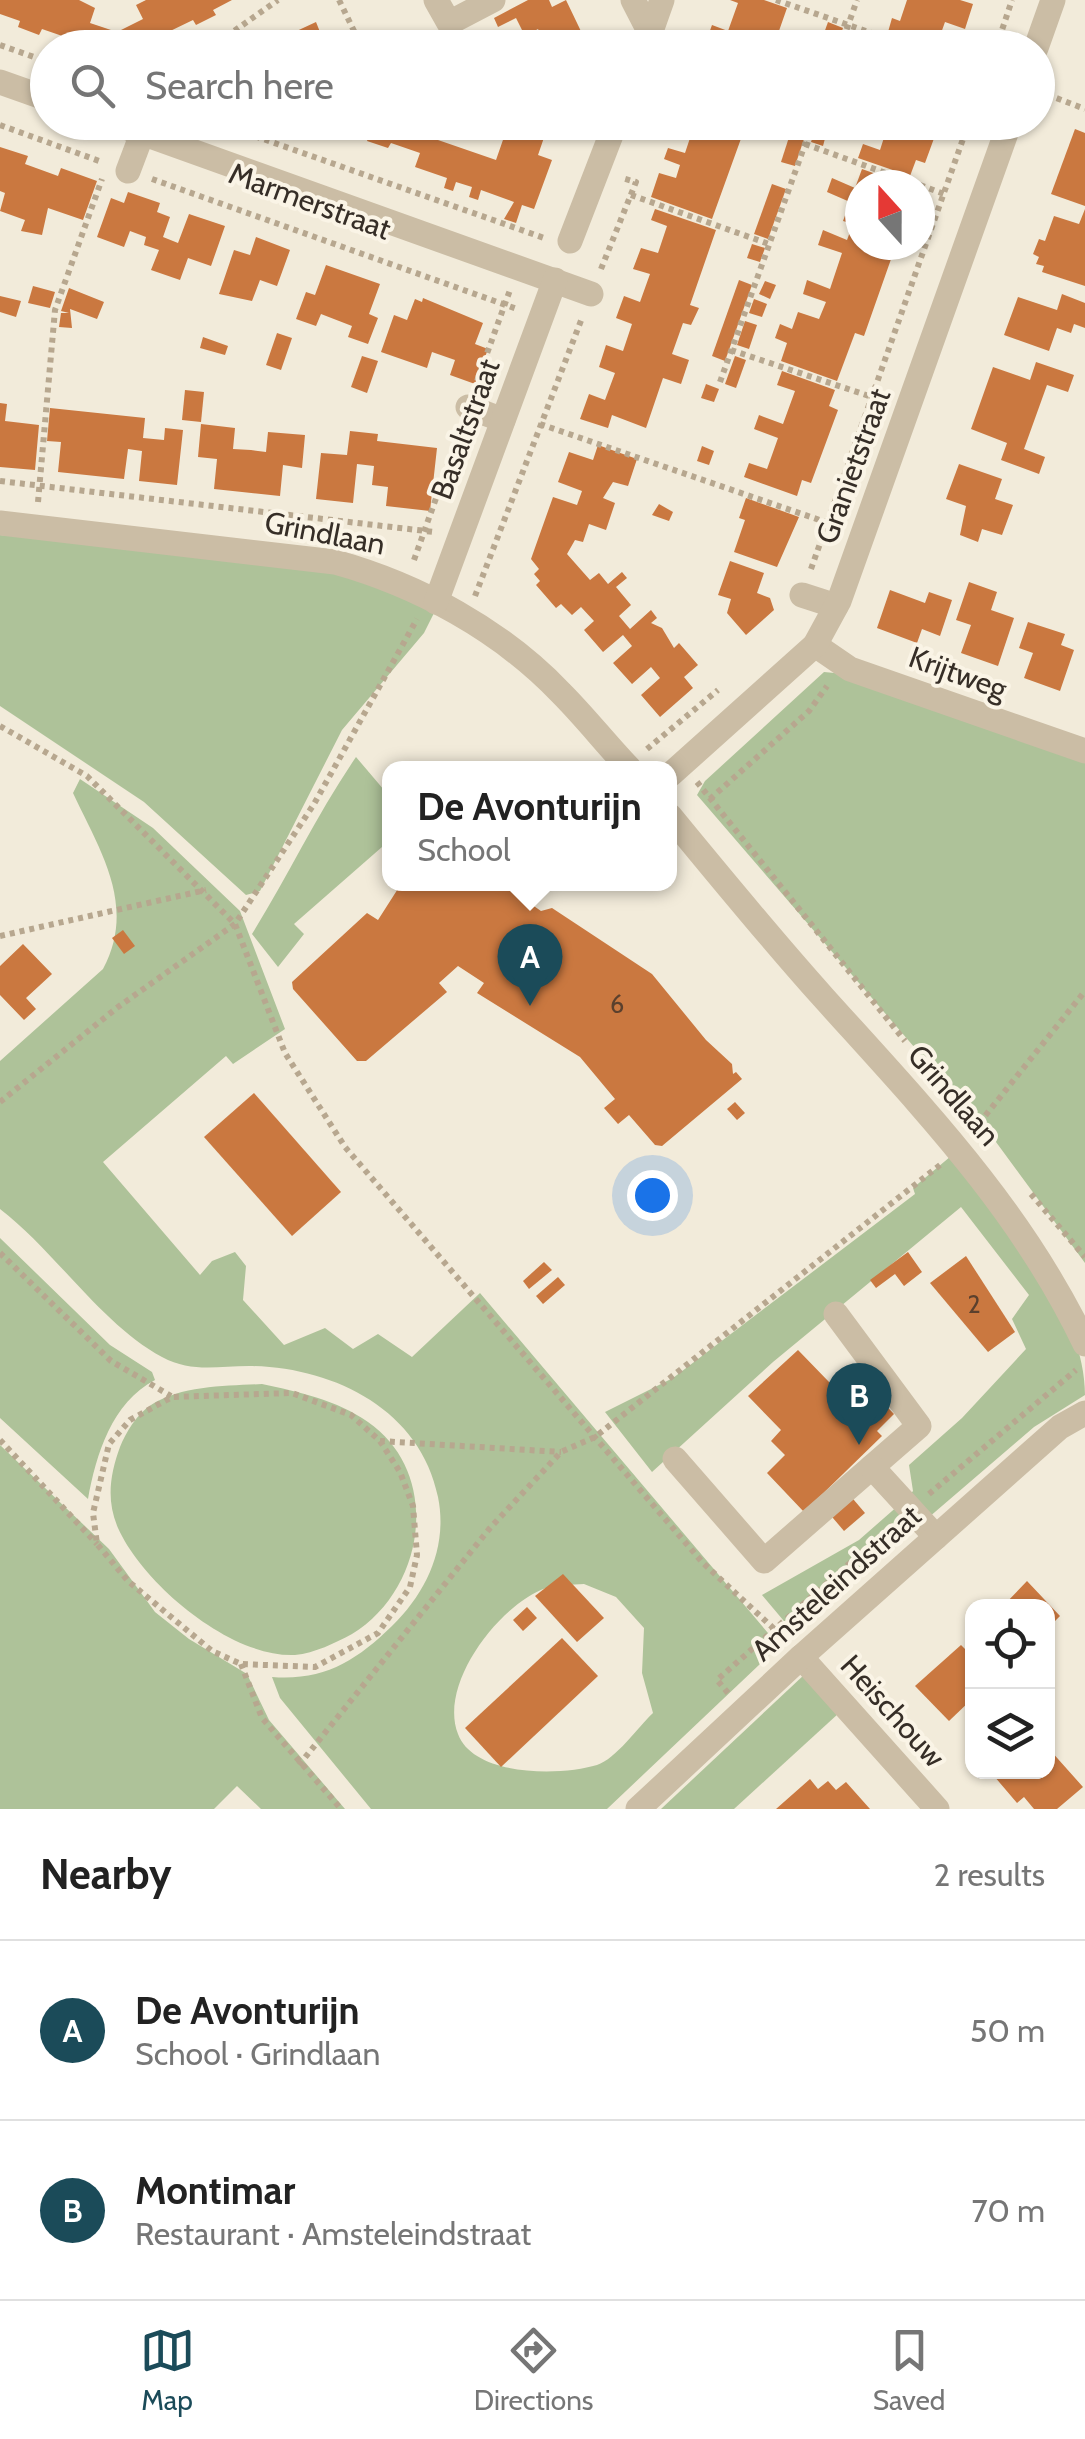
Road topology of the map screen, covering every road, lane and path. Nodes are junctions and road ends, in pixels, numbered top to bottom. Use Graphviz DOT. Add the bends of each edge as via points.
graph roads {
  1 [pos="339,0"];
  2 [pos="493,0"];
  3 [pos="633,0"];
  4 [pos="662,0"];
  5 [pos="776,0"];
  6 [pos="856,0"];
  7 [pos="1012,0"];
  8 [pos="1053,0"];
  9 [pos="274,1"];
  10 [pos="443,11"];
  11 [pos="848,24"];
  12 [pos="235,30"];
  13 [pos="354,30"];
  14 [pos="644,30"];
  15 [pos="651,30"];
  16 [pos="846,30"];
  17 [pos="865,30"];
  18 [pos="1002,30"];
  19 [pos="1042,30"];
  20 [pos="0,44"];
  21 [pos="30,55"];
  22 [pos="0,82"];
  23 [pos="30,93"];
  24 [pos="1055,97"];
  25 [pos="1085,109"];
  26 [pos="0,125"];
  27 [pos="30,136"];
  28 [pos="42,140"];
  29 [pos="138,140"];
  30 [pos="159,140"];
  31 [pos="266,140"];
  32 [pos="609,140"];
  33 [pos="807,140"];
  34 [pos="963,140"];
  35 [pos="1004,140"];
  36 [pos="806,144"];
  37 [pos="118,167"];
  38 [pos="599,169"];
  39 [pos="878,170"];
  40 [pos="935,191"];
  41 [pos="944,194"];
  42 [pos="631,195"];
  43 [pos="563,242"];
  44 [pos="769,244"];
  45 [pos="555,280"];
  46 [pos="592,294"];
  47 [pos="540,319"];
  48 [pos="731,350"];
  49 [pos="720,382"];
  50 [pos="872,397"];
  51 [pos="468,408"];
  52 [pos="504,416"];
  53 [pos="542,424"];
  54 [pos="0,482"];
  55 [pos="39,486"];
  56 [pos="0,523"];
  57 [pos="827,523"];
  58 [pos="36,527"];
  59 [pos="863,535"];
  60 [pos="458,541"];
  61 [pos="490,556"];
  62 [pos="802,594"];
  63 [pos="429,598"];
  64 [pos="836,606"];
  65 [pos="466,620"];
  66 [pos="816,645"];
  67 [pos="843,664"];
  68 [pos="723,686"];
  69 [pos="0,726"];
  70 [pos="1085,751"];
  71 [pos="622,761"];
  72 [pos="635,761"];
  73 [pos="677,769"];
  74 [pos="677,771"];
  75 [pos="710,798"];
  76 [pos="677,825"];
  77 [pos="206,890"];
  78 [pos="236,924"];
  79 [pos="0,936"];
  80 [pos="1085,991"];
  81 [pos="915,1053"];
  82 [pos="0,1102"];
  83 [pos="963,1113"];
  84 [pos="967,1137"];
  85 [pos="988,1142"];
  86 [pos="1024,1186"];
  87 [pos="0,1253"];
  88 [pos="1085,1258"];
  89 [pos="836,1314"];
  90 [pos="1085,1344"];
  91 [pos="1085,1363"];
  92 [pos="172,1396"];
  93 [pos="1085,1413"];
  94 [pos="595,1436"];
  95 [pos="0,1440"];
  96 [pos="380,1441"];
  97 [pos="561,1452"];
  98 [pos="675,1459"];
  99 [pos="872,1467"];
  100 [pos="911,1510"];
  101 [pos="936,1537"];
  102 [pos="98,1544"];
  103 [pos="773,1626"];
  104 [pos="800,1657"];
  105 [pos="241,1664"];
  106 [pos="743,1711"];
  107 [pos="299,1765"];
  108 [pos="341,1809"];
  109 [pos="638,1809"];
  110 [pos="937,1809"];
  1 -- 13 [label="path"];
  2 -- 10 [label="street"];
  3 -- 14 [label="street"];
  4 -- 15 [label="street"];
  5 -- 11 [label="path"];
  6 -- 11 [label="path"];
  7 -- 18 [label="path"];
  8 -- 19 [label="street"];
  9 -- 12 [label="path"];
  11 -- 16 [label="path"];
  11 -- 17 [label="path"];
  20 -- 21 [label="path"];
  22 -- 23 [label="street"];
  24 -- 25 [label="path"];
  26 -- 27 [label="path, Marmerstraat"];
  28 -- 37 [label="path, Marmerstraat"];
  29 -- 37 [label="street"];
  30 -- 45 [label="street, Marmerstraat"];
  31 -- 43 [label="path, Marmerstraat"];
  32 -- 38 [label="street"];
  33 -- 36 [label="path"];
  34 -- 41 [label="path, Granietstraat"];
  35 -- 59 [label="street, Granietstraat"];
  36 -- 39 [label="path"];
  36 -- 44 [label="path"];
  37 -- 47 [label="path, Marmerstraat"];
  37 -- 55 [label="path" via="56,310"];
  38 -- 42 [label="path" via="636,182"];
  38 -- 43 [label="street"];
  40 -- 41 [label="path"];
  41 -- 50 [label="path, Granietstraat"];
  42 -- 44 [label="path"];
  42 -- 46 [label="path"];
  44 -- 48 [label="path"];
  45 -- 46 [label="street, Marmerstraat"];
  45 -- 47 [label="street, Basaltstraat"];
  46 -- 53 [label="path"];
  47 -- 52 [label="street, Basaltstraat"];
  48 -- 49 [label="path"];
  48 -- 50 [label="path"];
  50 -- 57 [label="path, Granietstraat"];
  51 -- 52 [label="street"];
  52 -- 53 [label="path"];
  52 -- 60 [label="street, Basaltstraat"];
  53 -- 57 [label="path"];
  53 -- 61 [label="path"];
  54 -- 55 [label="path, Grindlaan"];
  55 -- 58 [label="path"];
  55 -- 60 [label="path, Grindlaan" via="425,529"];
  56 -- 58 [label="street, Grindlaan"];
  57 -- 59 [label="path"];
  57 -- 62 [label="path, Granietstraat"];
  58 -- 63 [label="street, Grindlaan" via="335,562 387,576"];
  59 -- 64 [label="street, Granietstraat"];
  60 -- 61 [label="path, Grindlaan"];
  60 -- 63 [label="street, Basaltstraat"];
  61 -- 65 [label="path"];
  62 -- 64 [label="street"];
  63 -- 65 [label="street, Grindlaan"];
  63 -- 78 [label="path" via="314,804"];
  64 -- 66 [label="street, Granietstraat"];
  65 -- 71 [label="street, Grindlaan" via="532,665"];
  66 -- 67 [label="street, Krijtweg"];
  66 -- 73 [label="street, Granietstraat"];
  67 -- 70 [label="street, Krijtweg"];
  67 -- 75 [label="path" via="809,712"];
  68 -- 72 [label="path"];
  69 -- 77 [label="path" via="87,776"];
  74 -- 75 [label="path"];
  75 -- 81 [label="path"];
  76 -- 84 [label="street, Grindlaan" via="772,940"];
  77 -- 78 [label="path"];
  77 -- 79 [label="path"];
  78 -- 82 [label="path"];
  78 -- 94 [label="path" via="285,1053 344,1147"];
  80 -- 84 [label="path"];
  83 -- 84 [label="path"];
  84 -- 85 [label="path"];
  84 -- 90 [label="street, Grindlaan"];
  84 -- 94 [label="path" via="925,1180"];
  86 -- 88 [label="path"];
  87 -- 92 [label="path" via="111,1361"];
  89 -- 99 [label="street" via="918,1426"];
  91 -- 100 [label="path"];
  92 -- 96 [label="path" via="292,1393 351,1415"];
  92 -- 102 [label="path" via="130,1420 108,1444 93,1513"];
  93 -- 101 [label="street, Amsteleindstraat" via="1060,1427"];
  94 -- 97 [label="path"];
  94 -- 103 [label="path" via="703,1562"];
  95 -- 102 [label="path"];
  96 -- 97 [label="path"];
  96 -- 105 [label="path" via="413,1506 417,1555 410,1587 378,1633 347,1653 316,1667"];
  97 -- 107 [label="path" via="490,1528"];
  98 -- 99 [label="street" via="764,1561"];
  99 -- 100 [label="street"];
  100 -- 101 [label="street"];
  100 -- 103 [label="path"];
  101 -- 104 [label="street, Amsteleindstraat"];
  102 -- 105 [label="path" via="128,1582 171,1619"];
  103 -- 104 [label="path"];
  103 -- 106 [label="path" via="717,1680"];
  104 -- 106 [label="street, Amsteleindstraat"];
  104 -- 110 [label="street, Heischouw"];
  105 -- 107 [label="path" via="262,1718"];
  106 -- 109 [label="street, Amsteleindstraat"];
  107 -- 108 [label="path"];
}
